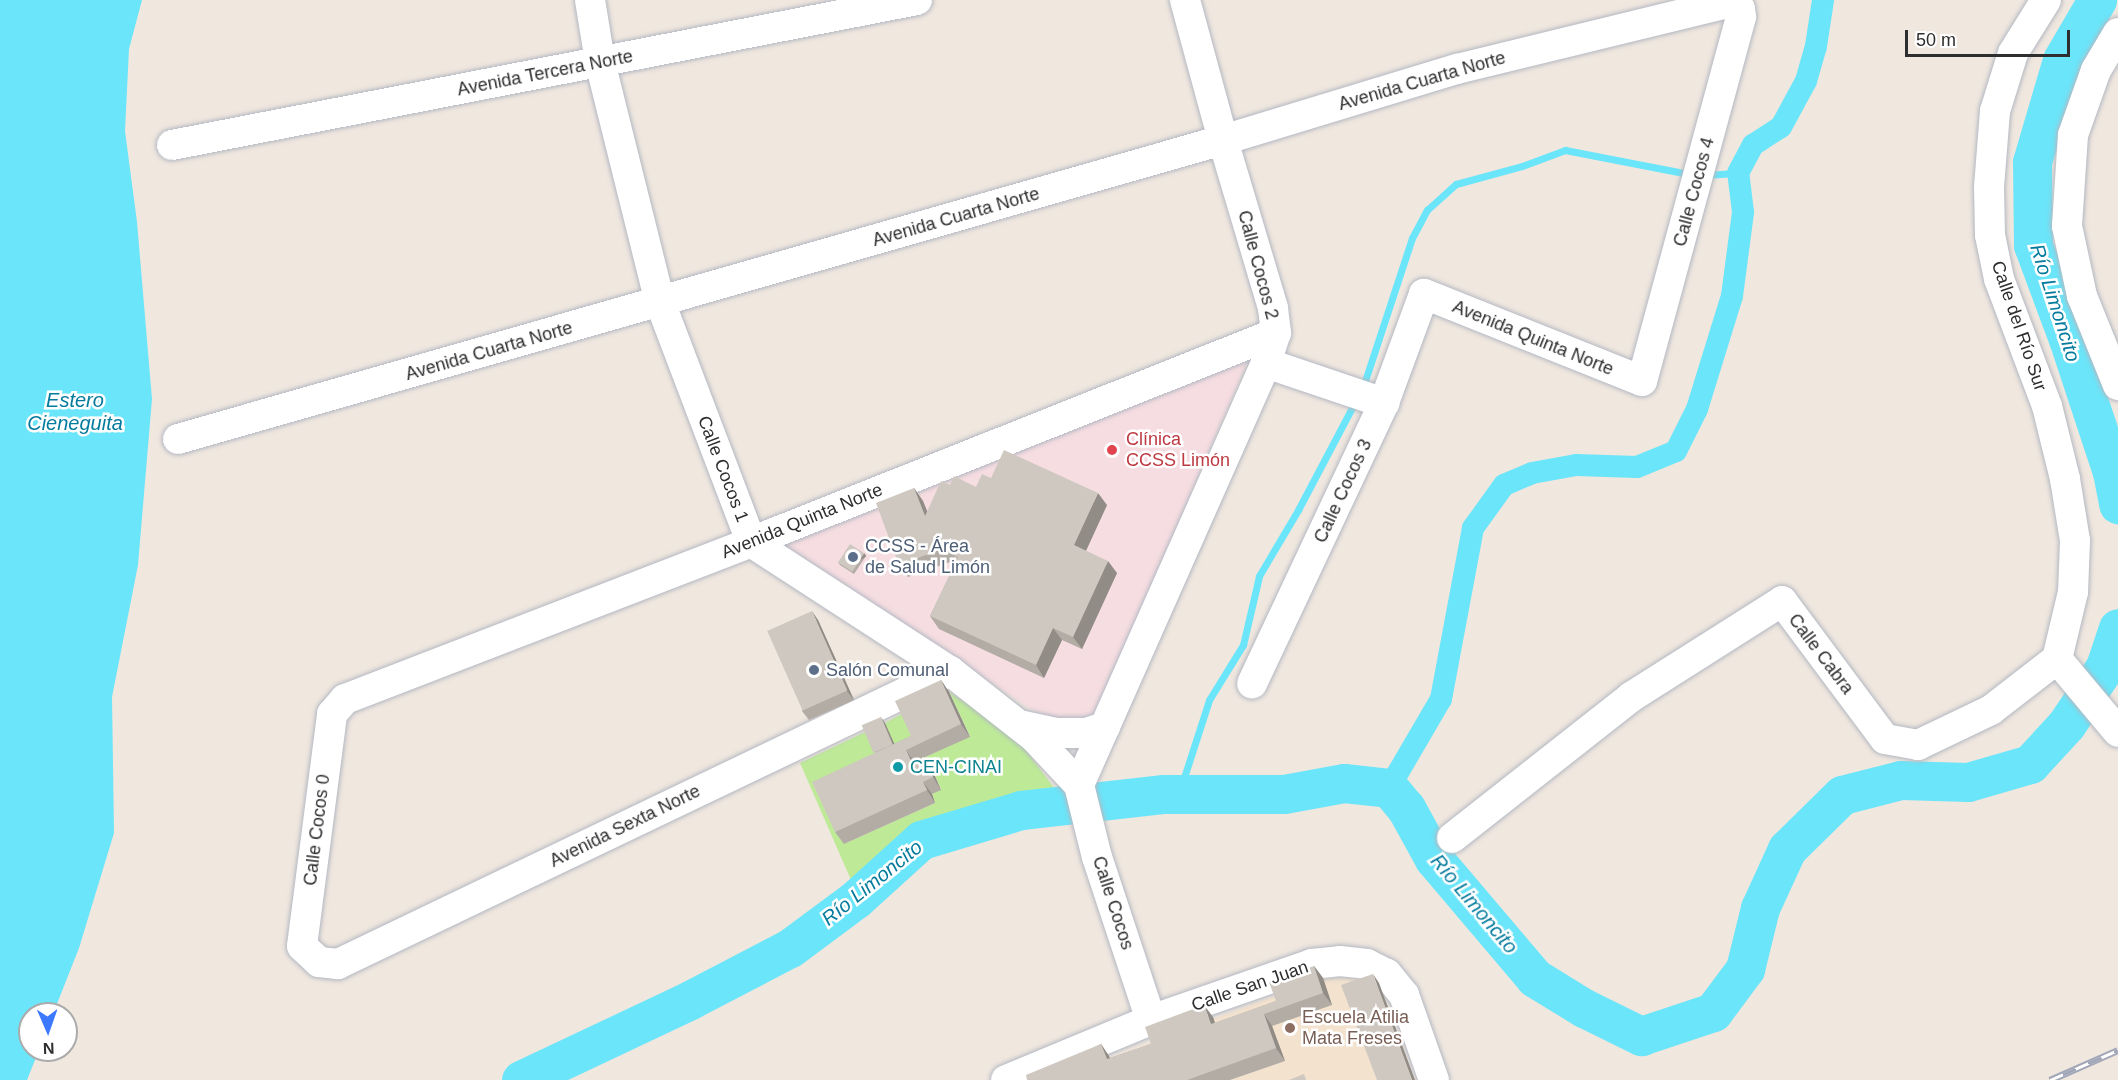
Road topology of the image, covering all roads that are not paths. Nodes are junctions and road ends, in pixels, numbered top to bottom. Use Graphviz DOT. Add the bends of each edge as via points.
graph roads {
  1 [pos="590,0"];
  2 [pos="917,0"];
  3 [pos="1185,0"];
  4 [pos="2046,0"];
  5 [pos="1735,4"];
  6 [pos="2118,33"];
  7 [pos="600,62"];
  8 [pos="1222,140"];
  9 [pos="172,145"];
  10 [pos="1424,294"];
  11 [pos="660,302"];
  12 [pos="1275,333"];
  13 [pos="1266,363"];
  14 [pos="1642,381"];
  15 [pos="2118,386"];
  16 [pos="1384,403"];
  17 [pos="178,439"];
  18 [pos="751,542"];
  19 [pos="2057,658"];
  20 [pos="950,671"];
  21 [pos="1252,684"];
  22 [pos="332,714"];
  23 [pos="1019,725"];
  24 [pos="1106,727"];
  25 [pos="2117,728"];
  26 [pos="1079,785"];
  27 [pos="1452,838"];
  28 [pos="302,946"];
  29 [pos="1151,1020"];
  30 [pos="1006,1080"];
  31 [pos="1434,1080"];
  1 -- 7 [label="street, Calle Cocos 1"];
  2 -- 7 [label="street, Avenida Tercera Norte"];
  3 -- 8 [label="street, Calle Cocos 2"];
  4 -- 19 [label="street, Calle del Río Sur" via="2013,53 1995,111 1989,187 1990,235 1999,279 2047,406 2073,531 2073,592"];
  5 -- 8 [label="street, Avenida Cuarta Norte" via="1457,69"];
  5 -- 14 [label="street, Calle Cocos 4" via="1741,17"];
  6 -- 15 [label="street" via="2096,70 2073,135 2067,226 2082,296"];
  7 -- 9 [label="street, Avenida Tercera Norte"];
  7 -- 11 [label="street, Calle Cocos 1"];
  8 -- 11 [label="street, Avenida Cuarta Norte"];
  8 -- 12 [label="street, Calle Cocos 2" via="1273,308"];
  10 -- 14 [label="street, Avenida Quinta Norte"];
  10 -- 16 [label="street, Calle Cocos 3"];
  11 -- 17 [label="street, Avenida Cuarta Norte"];
  11 -- 18 [label="street, Calle Cocos 1"];
  12 -- 13 [label="street, Calle Cocos 2"];
  12 -- 18 [label="street, Avenida Quinta Norte"];
  13 -- 16 [label="street"];
  13 -- 24 [label="street, Calle Cocos 2"];
  16 -- 21 [label="street, Calle Cocos 3"];
  18 -- 20 [label="street, Calle Cocos 1"];
  18 -- 22 [label="street, Avenida Quinta Norte" via="345,699"];
  19 -- 25 [label="street"];
  19 -- 27 [label="street, Calle Cabra" via="1992,710 1918,745 1885,739 1782,601 1631,697"];
  20 -- 23 [label="street, Calle Cocos 1"];
  20 -- 28 [label="street, Avenida Sexta Norte" via="338,964 319,962"];
  22 -- 28 [label="street, Calle Cocos 0"];
  23 -- 24 [label="street" via="1058,733"];
  23 -- 26 [label="street, Calle Cocos 1"];
  24 -- 26 [label="street, Calle Cocos 2"];
  26 -- 29 [label="street, Calle Cocos" via="1097,857"];
  29 -- 30 [label="street, Calle San Juan"];
  29 -- 31 [label="street, Calle San Juan" via="1312,964 1367,964 1388,974 1404,995"];
}
